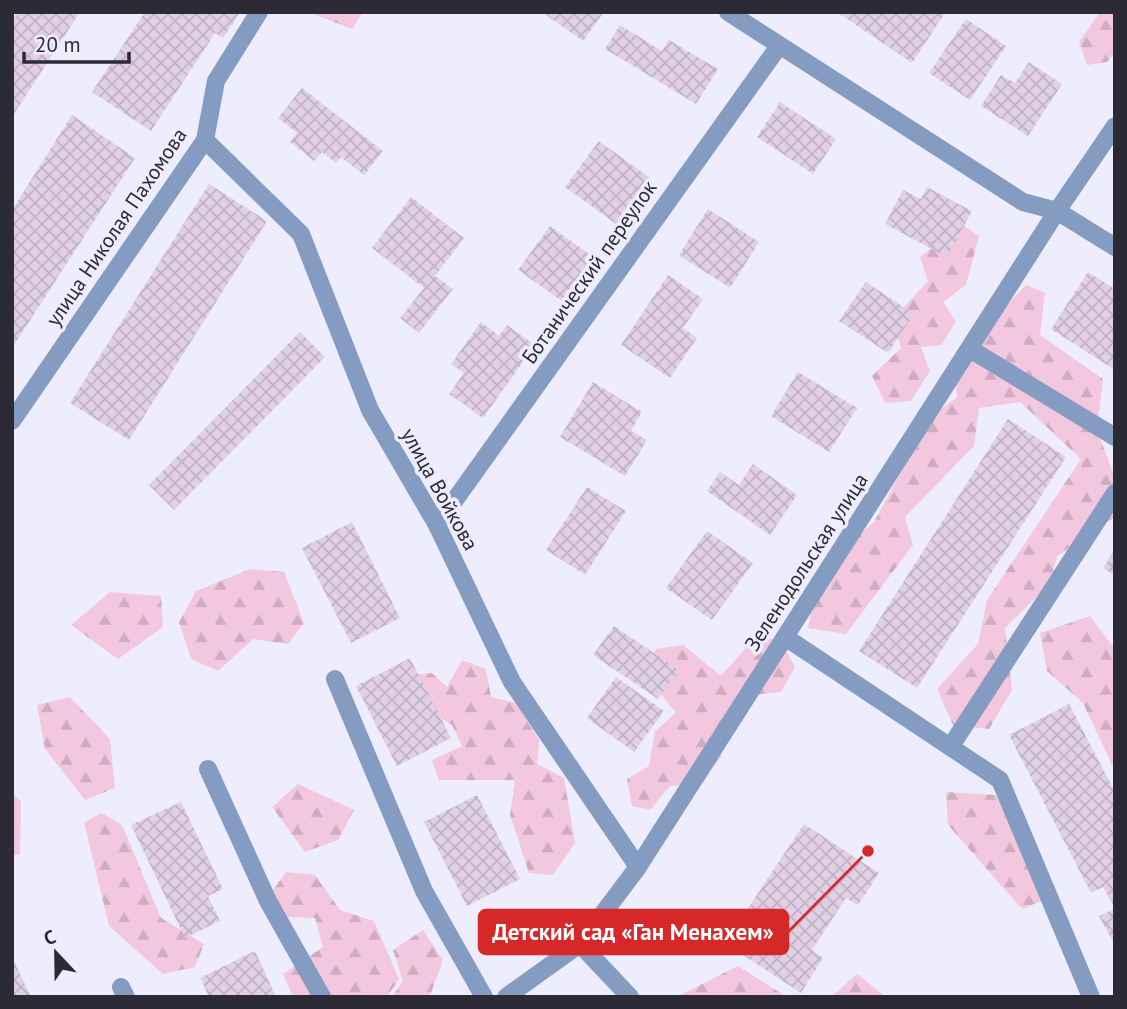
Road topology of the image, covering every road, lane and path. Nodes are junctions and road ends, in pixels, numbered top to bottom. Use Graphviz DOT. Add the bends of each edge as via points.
graph roads {
  1 [pos="259,12"];
  2 [pos="728,12"];
  3 [pos="779,46"];
  4 [pos="1115,126"];
  5 [pos="205,140"];
  6 [pos="1057,211"];
  7 [pos="1115,247"];
  8 [pos="970,349"];
  9 [pos="12,421"];
  10 [pos="1115,438"];
  11 [pos="1115,494"];
  12 [pos="437,525"];
  13 [pos="785,636"];
  14 [pos="335,679"];
  15 [pos="951,746"];
  16 [pos="208,769"];
  17 [pos="638,867"];
  18 [pos="580,944"];
  19 [pos="322,997"];
  20 [pos="484,997"];
  21 [pos="506,997"];
  22 [pos="630,997"];
  23 [pos="1091,997"];
  1 -- 5 [label="street, улица Николая Пахомова" via="216,81"];
  2 -- 3 [label="street"];
  3 -- 6 [label="street" via="1023,202"];
  3 -- 12 [label="street, Ботанический переулок"];
  4 -- 6 [label="street, Зеленодольская улица"];
  5 -- 9 [label="street, улица Николая Пахомова"];
  5 -- 12 [label="street, улица Войкова" via="302,234 370,410"];
  6 -- 7 [label="street"];
  6 -- 8 [label="street, Зеленодольская улица"];
  8 -- 10 [label="street"];
  8 -- 13 [label="street, Зеленодольская улица"];
  11 -- 15 [label="street"];
  12 -- 17 [label="street, улица Войкова" via="512,682"];
  13 -- 15 [label="street"];
  13 -- 17 [label="street, Зеленодольская улица"];
  14 -- 20 [label="street" via="424,891"];
  15 -- 23 [label="street" via="1000,780"];
  16 -- 19 [label="street" via="268,901"];
  17 -- 18 [label="street, Зеленодольская улица"];
  18 -- 21 [label="street, Зеленодольская улица"];
  18 -- 22 [label="street"];
}
